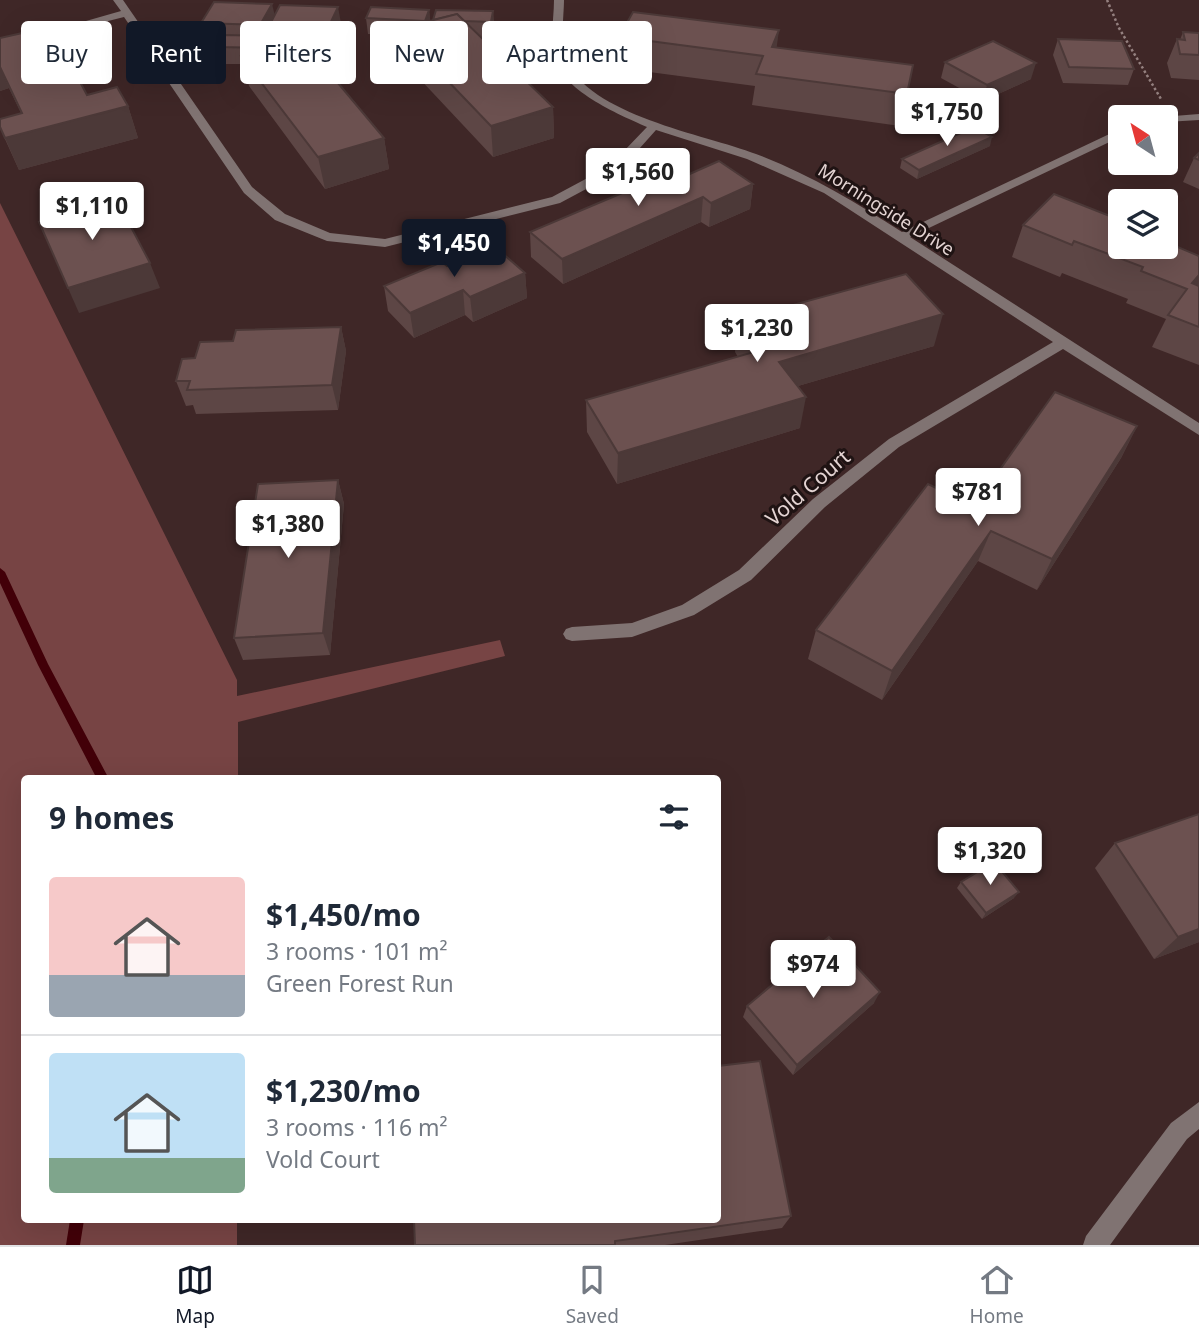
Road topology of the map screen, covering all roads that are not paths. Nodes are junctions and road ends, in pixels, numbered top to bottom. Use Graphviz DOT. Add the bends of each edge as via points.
graph roads {
  1 [pos="118,0"];
  2 [pos="559,0"];
  3 [pos="127,13"];
  4 [pos="95,21"];
  5 [pos="1199,117"];
  6 [pos="1178,118"];
  7 [pos="654,126"];
  8 [pos="1108,139"];
  9 [pos="899,238"];
  10 [pos="1063,342"];
  11 [pos="1199,430"];
  12 [pos="572,634"];
  13 [pos="1199,1114"];
  14 [pos="1095,1245"];
  1 -- 3 [label="street"];
  2 -- 7 [label="street, Morningside Drive" via="559,57 575,81 603,103"];
  3 -- 4 [label="street"];
  3 -- 7 [label="street" via="248,190 280,217 327,237 385,243 556,200 598,177"];
  5 -- 6 [label="street"];
  7 -- 9 [label="street, Morningside Drive" via="751,156 828,190"];
  8 -- 9 [label="street"];
  9 -- 10 [label="street, Morningside Drive"];
  10 -- 11 [label="street, Morningside Drive"];
  10 -- 12 [label="street, Vold Court" via="894,443 819,503 745,575 688,610 632,630"];
  13 -- 14 [label="street" via="1179,1131"];
}
